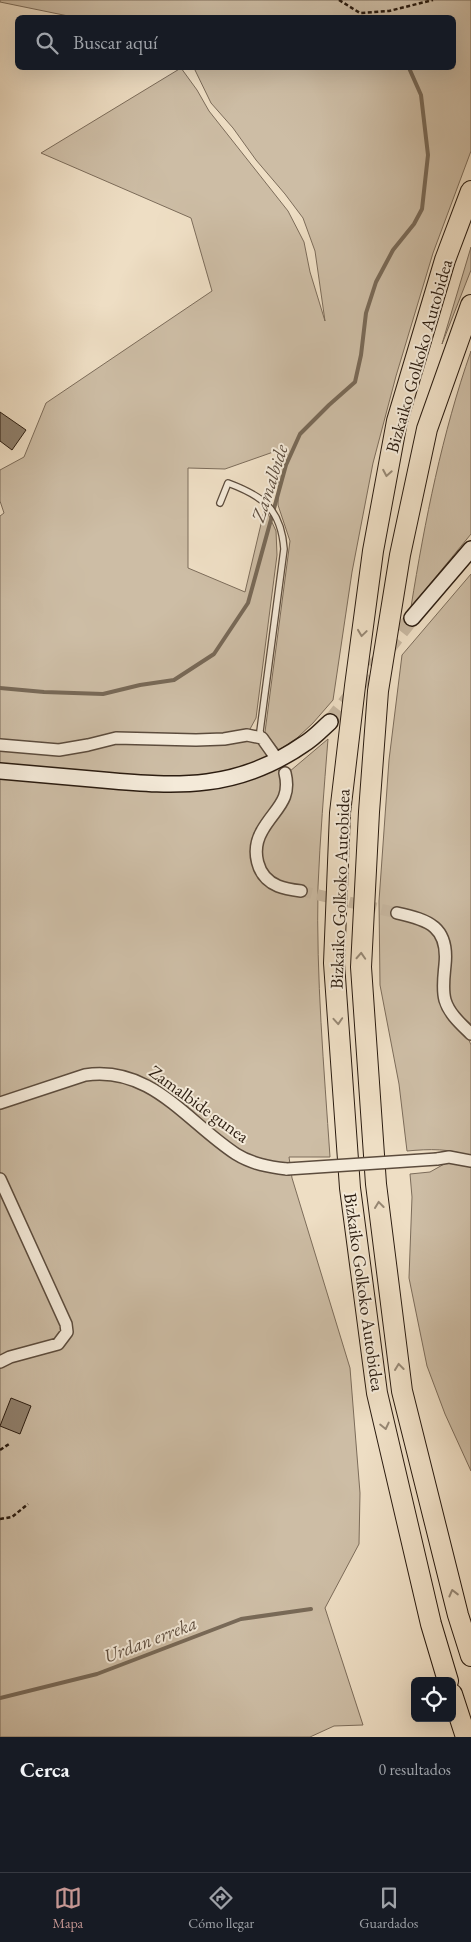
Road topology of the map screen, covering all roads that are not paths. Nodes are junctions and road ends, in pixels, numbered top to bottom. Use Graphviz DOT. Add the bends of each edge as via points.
graph roads {
  1 [pos="471,192"];
  2 [pos="471,305"];
  3 [pos="220,503"];
  4 [pos="471,549"];
  5 [pos="412,618"];
  6 [pos="330,722"];
  7 [pos="262,738"];
  8 [pos="0,745"];
  9 [pos="274,755"];
  10 [pos="0,771"];
  11 [pos="285,773"];
  12 [pos="301,891"];
  13 [pos="397,913"];
  14 [pos="471,1034"];
  15 [pos="0,1103"];
  16 [pos="471,1161"];
  17 [pos="0,1179"];
  18 [pos="0,1362"];
  19 [pos="471,1656"];
  20 [pos="447,1677"];
  21 [pos="456,1706"];
  22 [pos="466,1737"];
  1 -- 20 [label="highway, Bizkaiko Golkoko Autobidea, one-way" via="445,260 397,421 376,532 340,813 334,963 350,1188 377,1393 431,1624"];
  19 -- 2 [label="highway, Bizkaiko Golkoko Autobidea, one-way" via="402,1391 376,1184 361,967 378,691 400,555 427,429"];
  3 -- 7 [label="lane" via="228,482 245,489 262,499 274,512 282,531 284,549 260,731"];
  4 -- 5 [label="main road"];
  6 -- 10 [label="main road" via="306,743 259,769 195,784 136,783"];
  7 -- 8 [label="street" via="247,734 196,740 116,738 59,750"];
  7 -- 9 [label="street"];
  11 -- 12 [label="street" via="287,783 282,802 257,841 256,862 269,881"];
  13 -- 14 [label="street" via="429,922 443,938 446,947 445,1000 450,1011"];
  15 -- 16 [label="street, Zamalbide gunea, bridge" via="85,1075 114,1074 149,1086 237,1154 265,1166 287,1169 449,1157"];
  17 -- 18 [label="street" via="67,1332 58,1344"];
  21 -- 22 [label="highway"];
}
